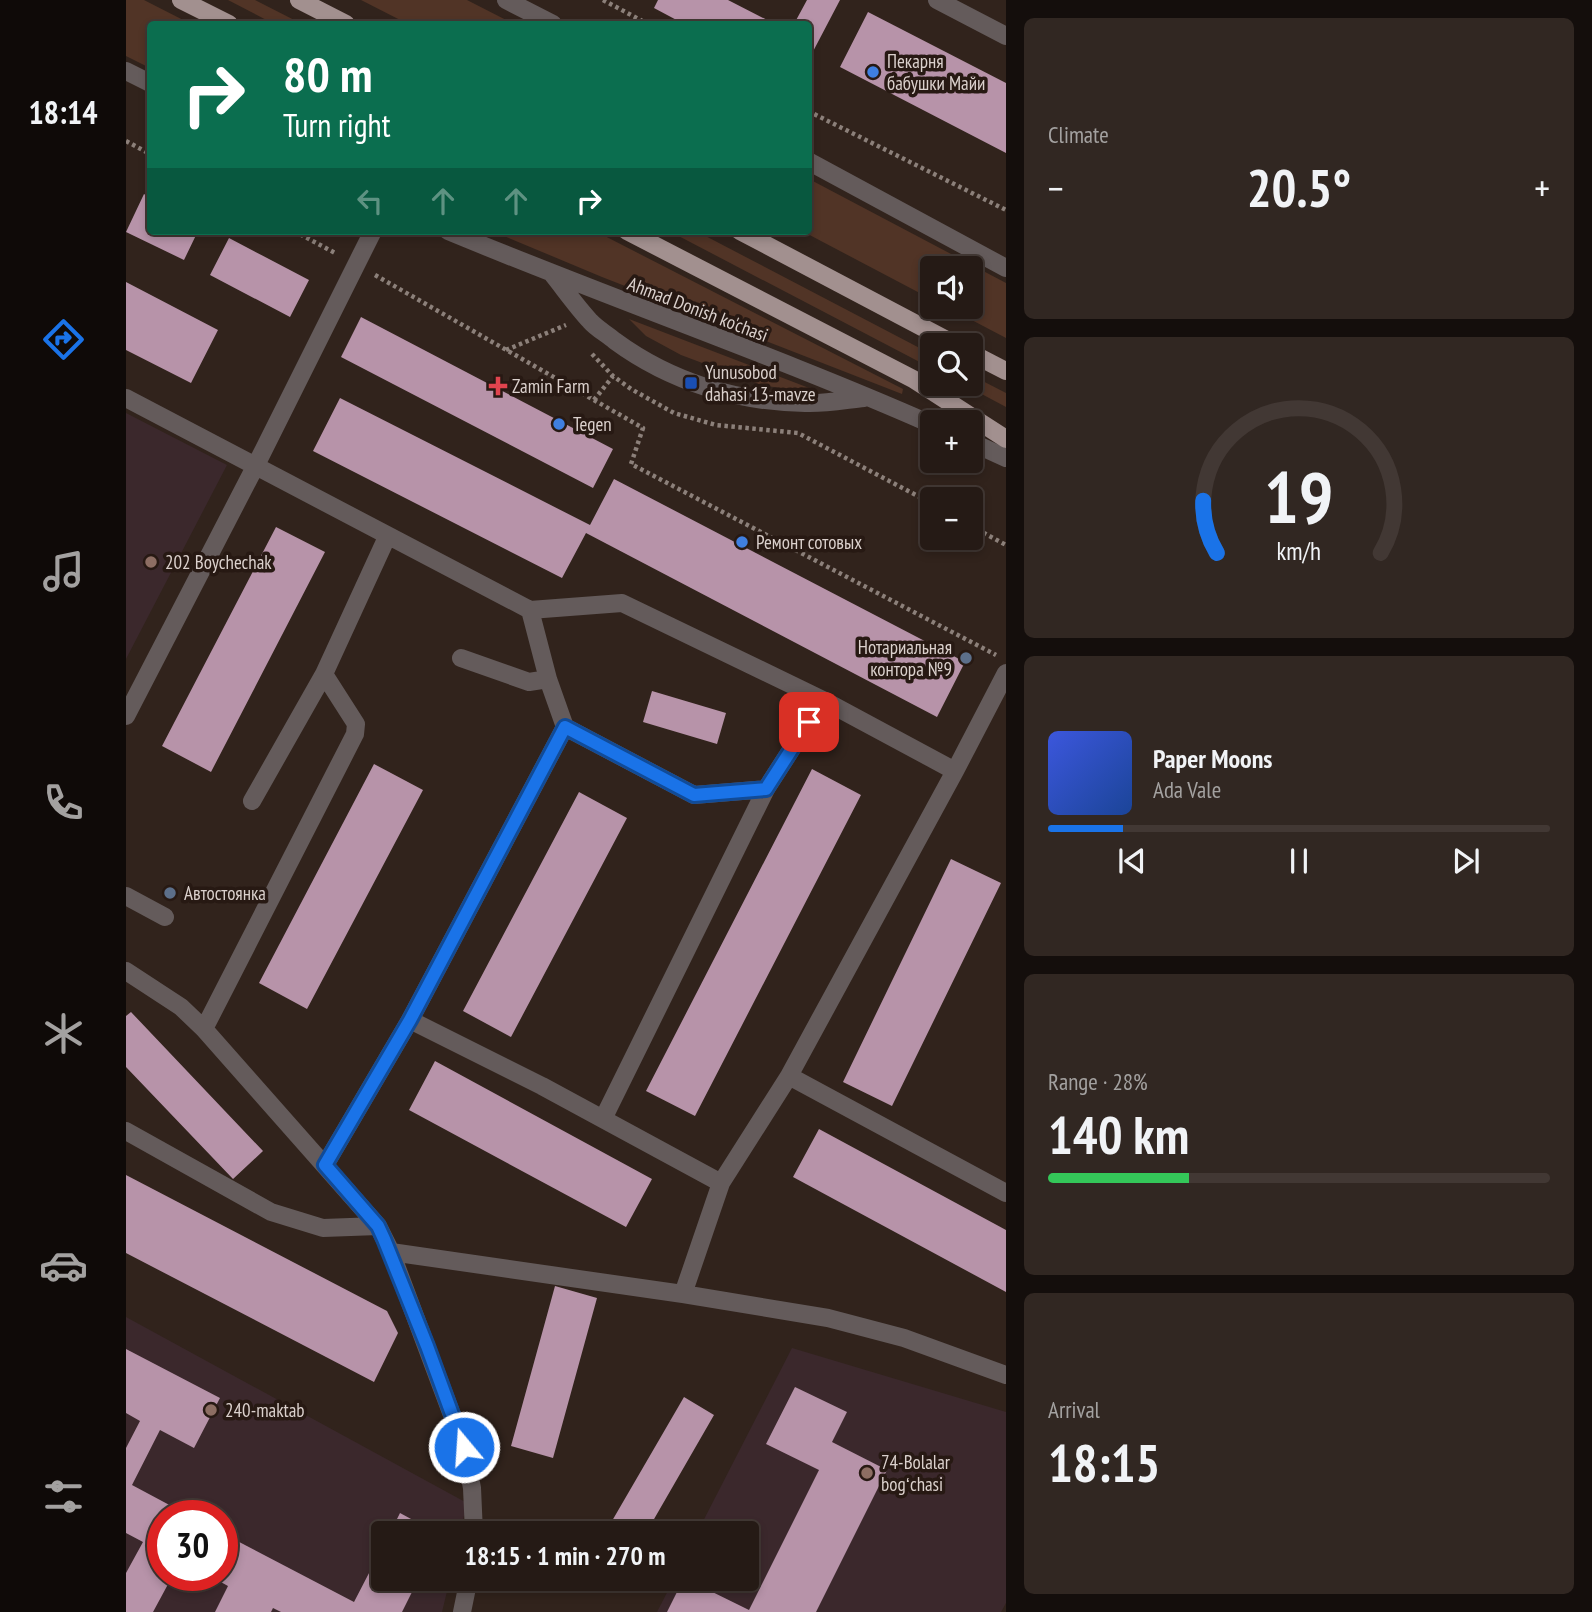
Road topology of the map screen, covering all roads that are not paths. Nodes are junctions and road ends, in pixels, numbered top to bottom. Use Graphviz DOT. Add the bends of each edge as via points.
graph roads {
  1 [pos="181,0"];
  2 [pos="299,0"];
  3 [pos="506,0"];
  4 [pos="937,0"];
  5 [pos="223,21"];
  6 [pos="340,21"];
  7 [pos="547,21"];
  8 [pos="1006,36"];
  9 [pos="126,71"];
  10 [pos="147,82"];
  11 [pos="812,163"];
  12 [pos="371,235"];
  13 [pos="458,235"];
  14 [pos="635,235"];
  15 [pos="748,235"];
  16 [pos="1006,268"];
  17 [pos="553,275"];
  18 [pos="933,333"];
  19 [pos="983,359"];
  20 [pos="1006,371"];
  21 [pos="126,398"];
  22 [pos="870,398"];
  23 [pos="920,419"];
  24 [pos="1006,439"];
  25 [pos="983,447"];
  26 [pos="1006,457"];
  27 [pos="256,465"];
  28 [pos="387,537"];
  29 [pos="530,610"];
  30 [pos="461,658"];
  31 [pos="1006,673"];
  32 [pos="324,674"];
  33 [pos="548,679"];
  34 [pos="823,699"];
  35 [pos="126,716"];
  36 [pos="565,727"];
  37 [pos="955,771"];
  38 [pos="766,789"];
  39 [pos="251,801"];
  40 [pos="126,896"];
  41 [pos="165,917"];
  42 [pos="126,971"];
  43 [pos="410,1020"];
  44 [pos="204,1029"];
  45 [pos="789,1076"];
  46 [pos="603,1119"];
  47 [pos="126,1131"];
  48 [pos="325,1165"];
  49 [pos="721,1183"];
  50 [pos="1006,1192"];
  51 [pos="378,1226"];
  52 [pos="391,1252"];
  53 [pos="683,1294"];
  54 [pos="1006,1376"];
  55 [pos="473,1521"];
  56 [pos="466,1591"];
  57 [pos="462,1612"];
  1 -- 5 [label="main road"];
  2 -- 6 [label="main road"];
  3 -- 7 [label="street"];
  4 -- 8 [label="street"];
  9 -- 10 [label="street"];
  11 -- 16 [label="street"];
  12 -- 27 [label="street"];
  13 -- 17 [label="street, Ahmad Donish ko'chasi"];
  14 -- 24 [label="main road, Ahmad Donish ko'chasi" via="913,379"];
  15 -- 18 [label="main road"];
  17 -- 22 [label="street, Ahmad Donish ko'chasi"];
  17 -- 22 [label="street" via="591,322 629,351 691,383 771,402 809,404"];
  19 -- 20 [label="main road"];
  21 -- 27 [label="street"];
  22 -- 23 [label="street, Ahmad Donish ko'chasi"];
  25 -- 26 [label="street"];
  27 -- 28 [label="street"];
  27 -- 35 [label="street"];
  28 -- 29 [label="street"];
  28 -- 32 [label="street"];
  29 -- 33 [label="street"];
  29 -- 34 [label="street" via="622,603"];
  30 -- 33 [label="street" via="529,682"];
  31 -- 37 [label="street"];
  32 -- 39 [label="street"];
  32 -- 44 [label="street" via="356,724 355,734"];
  33 -- 36 [label="street"];
  34 -- 37 [label="street"];
  34 -- 38 [label="street"];
  36 -- 38 [label="street" via="694,795"];
  36 -- 43 [label="street"];
  37 -- 45 [label="street"];
  38 -- 46 [label="street"];
  40 -- 41 [label="street"];
  42 -- 44 [label="street" via="181,1007"];
  43 -- 46 [label="street"];
  43 -- 48 [label="street"];
  44 -- 48 [label="street"];
  45 -- 49 [label="street"];
  45 -- 50 [label="street"];
  46 -- 49 [label="street"];
  47 -- 51 [label="street" via="271,1212 323,1228"];
  48 -- 51 [label="street"];
  49 -- 53 [label="street"];
  51 -- 52 [label="street"];
  52 -- 53 [label="street"];
  52 -- 55 [label="street" via="464,1447"];
  53 -- 54 [label="street" via="828,1318 904,1338"];
  56 -- 57 [label="street"];
}
